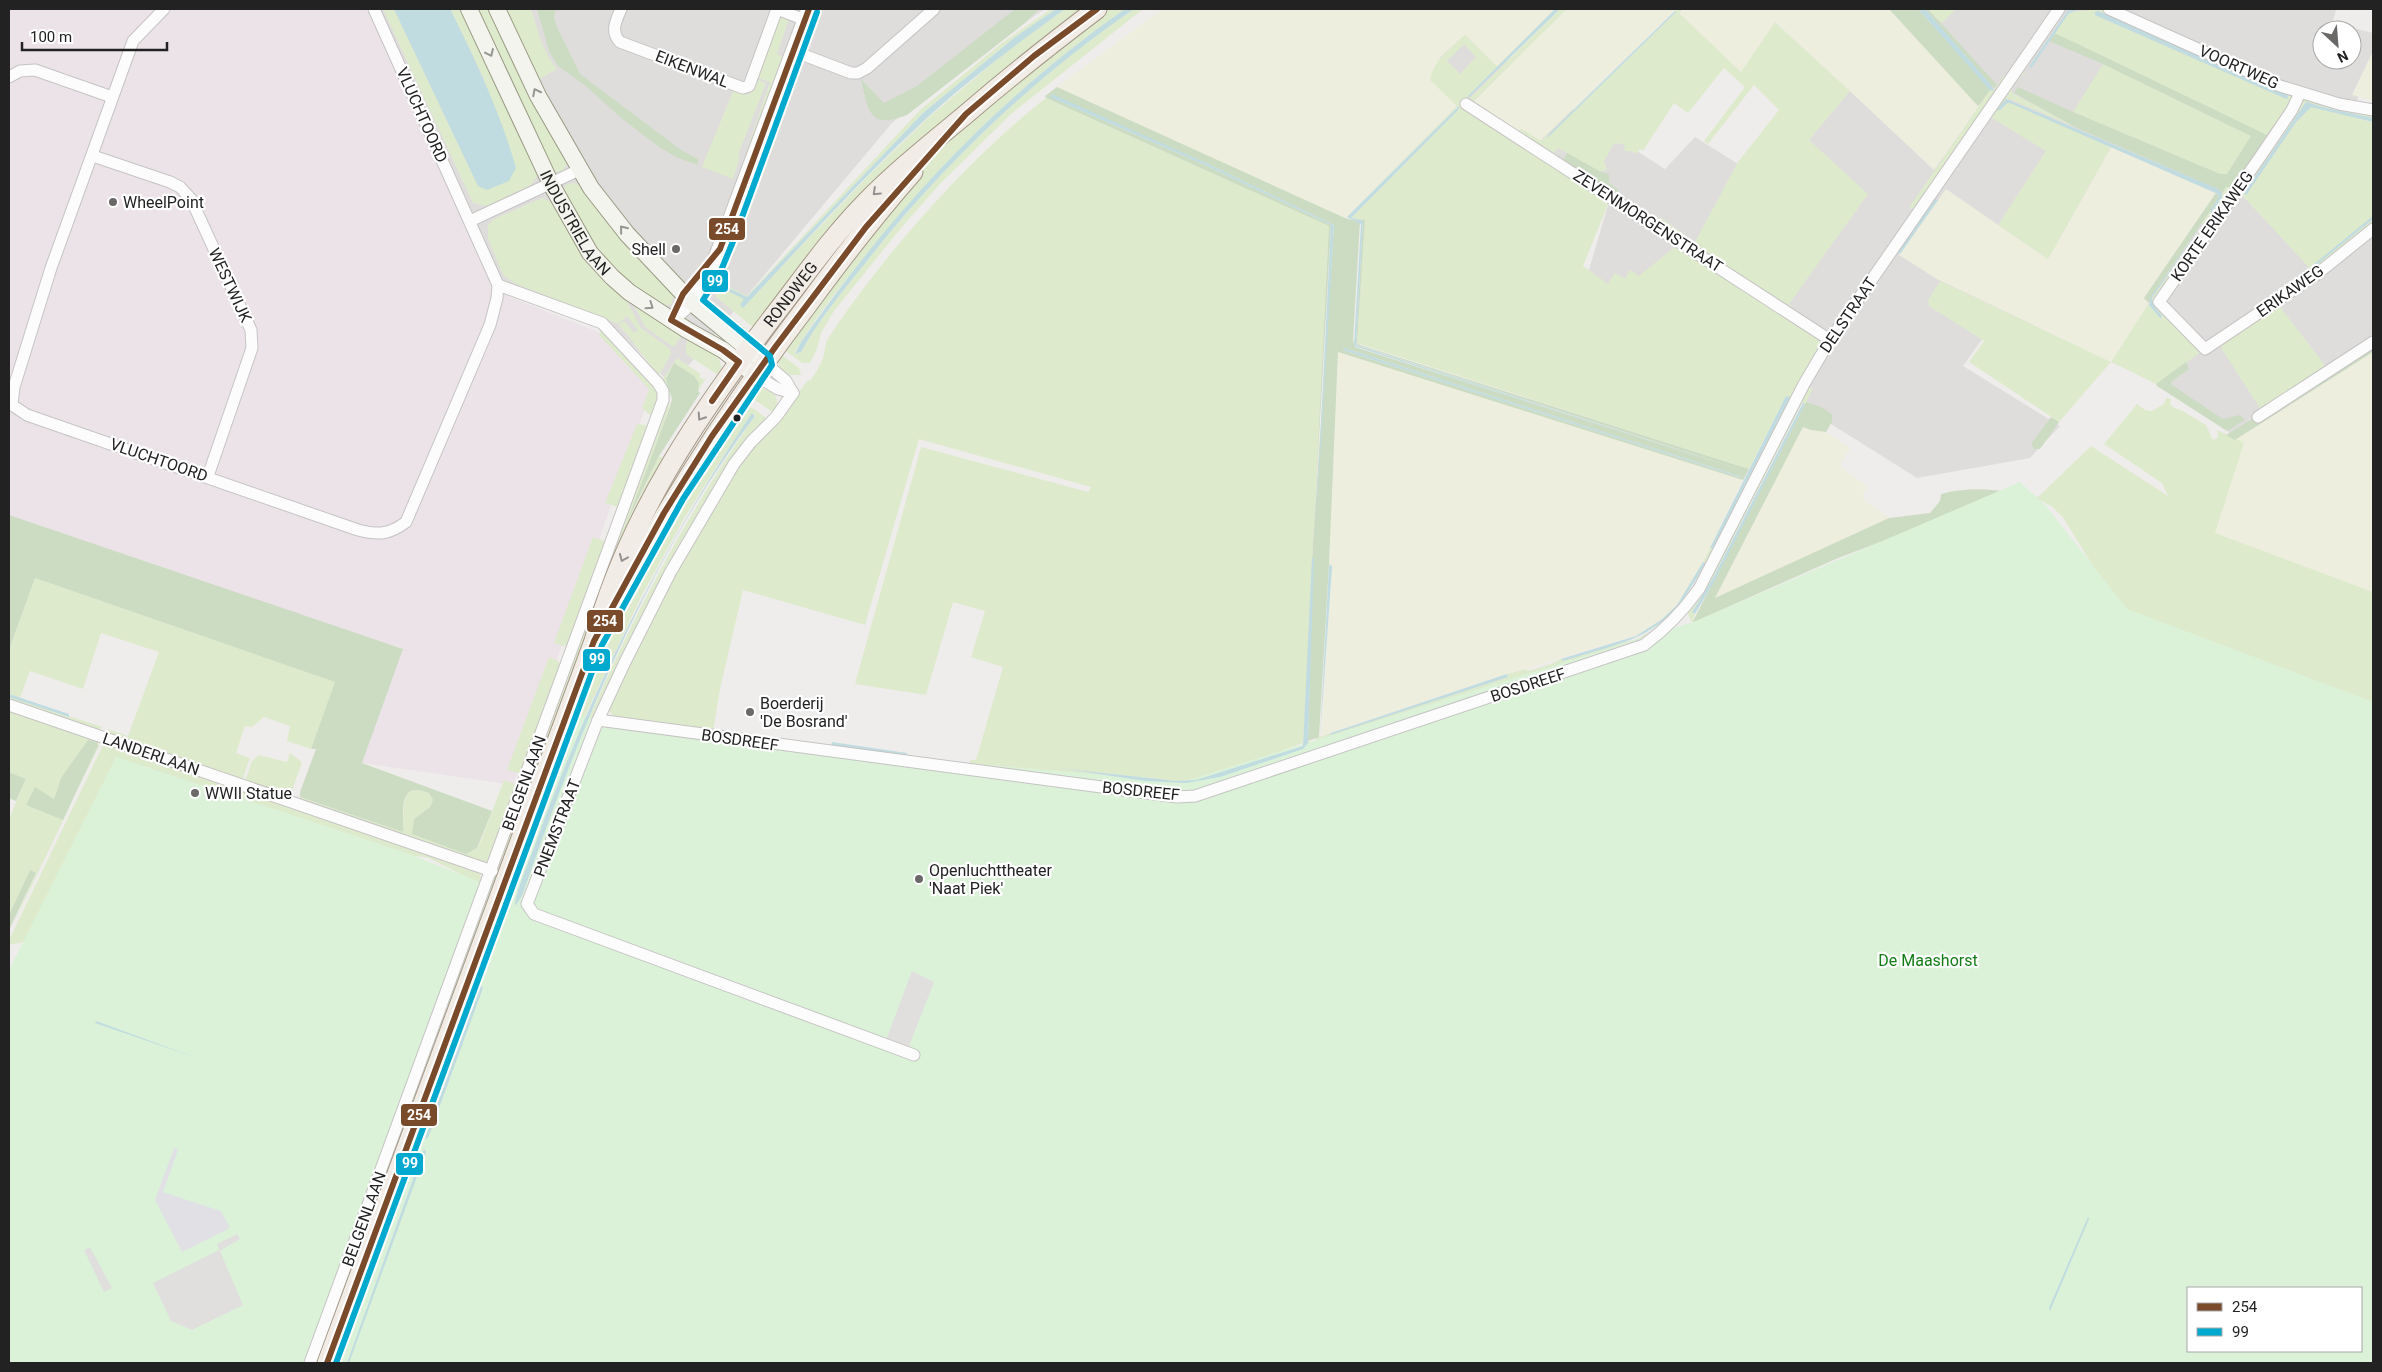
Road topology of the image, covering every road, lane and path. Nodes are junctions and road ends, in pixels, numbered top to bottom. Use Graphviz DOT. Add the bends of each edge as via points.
graph roads {
  1 [pos="164,9"];
  2 [pos="374,9"];
  3 [pos="469,9"];
  4 [pos="497,9"];
  5 [pos="621,9"];
  6 [pos="777,9"];
  7 [pos="934,9"];
  8 [pos="1097,9"];
  9 [pos="2059,9"];
  10 [pos="2109,9"];
  11 [pos="807,14"];
  12 [pos="793,52"];
  13 [pos="9,78"];
  14 [pos="2300,93"];
  15 [pos="112,97"];
  16 [pos="1466,104"];
  17 [pos="2373,110"];
  18 [pos="966,114"];
  19 [pos="93,156"];
  20 [pos="579,170"];
  21 [pos="551,184"];
  22 [pos="470,221"];
  23 [pos="2373,229"];
  24 [pos="498,285"];
  25 [pos="687,298"];
  26 [pos="672,320"];
  27 [pos="1830,340"];
  28 [pos="2373,342"];
  29 [pos="2205,349"];
  30 [pos="744,356"];
  31 [pos="760,368"];
  32 [pos="10,406"];
  33 [pos="2258,417"];
  34 [pos="208,476"];
  35 [pos="1660,634"];
  36 [pos="594,641"];
  37 [pos="9,705"];
  38 [pos="598,720"];
  39 [pos="492,871"];
  40 [pos="914,1055"];
  41 [pos="310,1363"];
  42 [pos="327,1363"];
  1 -- 15 [label="street, VLUCHTOORD" via="133,41"];
  2 -- 22 [label="street, VLUCHTOORD"];
  3 -- 21 [label="main road, INDUSTRIELAAN, one-way"];
  20 -- 4 [label="main road, INDUSTRIELAAN, one-way" via="532,84"];
  5 -- 6 [label="street, EIKENWAL" via="613,29 620,42 743,88 749,86"];
  6 -- 11 [label="street, EIKENWAL"];
  7 -- 12 [label="street" via="858,73"];
  8 -- 18 [label="main road, RONDWEG" via="1034,56"];
  9 -- 27 [label="street, DELSTRAAT"];
  10 -- 14 [label="street, VOORTWEG"];
  11 -- 12 [label="street"];
  12 -- 25 [label="street" via="712,269"];
  13 -- 15 [label="street" via="20,71 35,70"];
  14 -- 17 [label="street, VOORTWEG"];
  14 -- 29 [label="street, KORTE ERIKAWEG" via="2292,110 2158,302"];
  15 -- 19 [label="street, VLUCHTOORD"];
  16 -- 27 [label="street, ZEVENMORGENSTRAAT"];
  18 -- 30 [label="main road, RONDWEG, one-way" via="909,161 863,205"];
  18 -- 31 [label="main road, RONDWEG" via="866,227"];
  19 -- 32 [label="street, VLUCHTOORD" via="51,268"];
  19 -- 34 [label="street, WESTWIJK" via="180,187 191,200 251,330 252,348"];
  20 -- 21 [label="street"];
  25 -- 20 [label="main road, INDUSTRIELAAN, one-way" via="627,234"];
  21 -- 22 [label="street"];
  21 -- 26 [label="main road, INDUSTRIELAAN, one-way" via="590,253 612,278"];
  22 -- 24 [label="street, VLUCHTOORD"];
  23 -- 29 [label="street, ERIKAWEG" via="2317,274"];
  24 -- 34 [label="street, VLUCHTOORD" via="490,325 406,522 394,531 372,533 358,530"];
  24 -- 39 [label="street, BELGENLAAN" via="602,323 658,383 663,391 663,400"];
  25 -- 26 [label="street"];
  25 -- 30 [label="main road, INDUSTRIELAAN"];
  26 -- 30 [label="main road, INDUSTRIELAAN" via="723,350"];
  27 -- 35 [label="street, DELSTRAAT" via="1804,384 1700,589"];
  28 -- 33 [label="street"];
  30 -- 31 [label="main road, INDUSTRIELAAN"];
  30 -- 36 [label="main road, RONDWEG, one-way" via="652,495 613,582"];
  31 -- 36 [label="main road, RONDWEG" via="664,513"];
  31 -- 38 [label="street, PNEMSTRAAT" via="778,389 793,394 740,456 716,494 670,573"];
  32 -- 34 [label="street, VLUCHTOORD" via="27,415"];
  35 -- 38 [label="street, BOSDREEF" via="1616,655 1195,796 1177,798"];
  36 -- 42 [label="main road, RONDWEG"];
  37 -- 39 [label="street, LANDERLAAN"];
  38 -- 40 [label="street, PNEMSTRAAT" via="527,904 534,914"];
  39 -- 41 [label="street, BELGENLAAN"];
}
